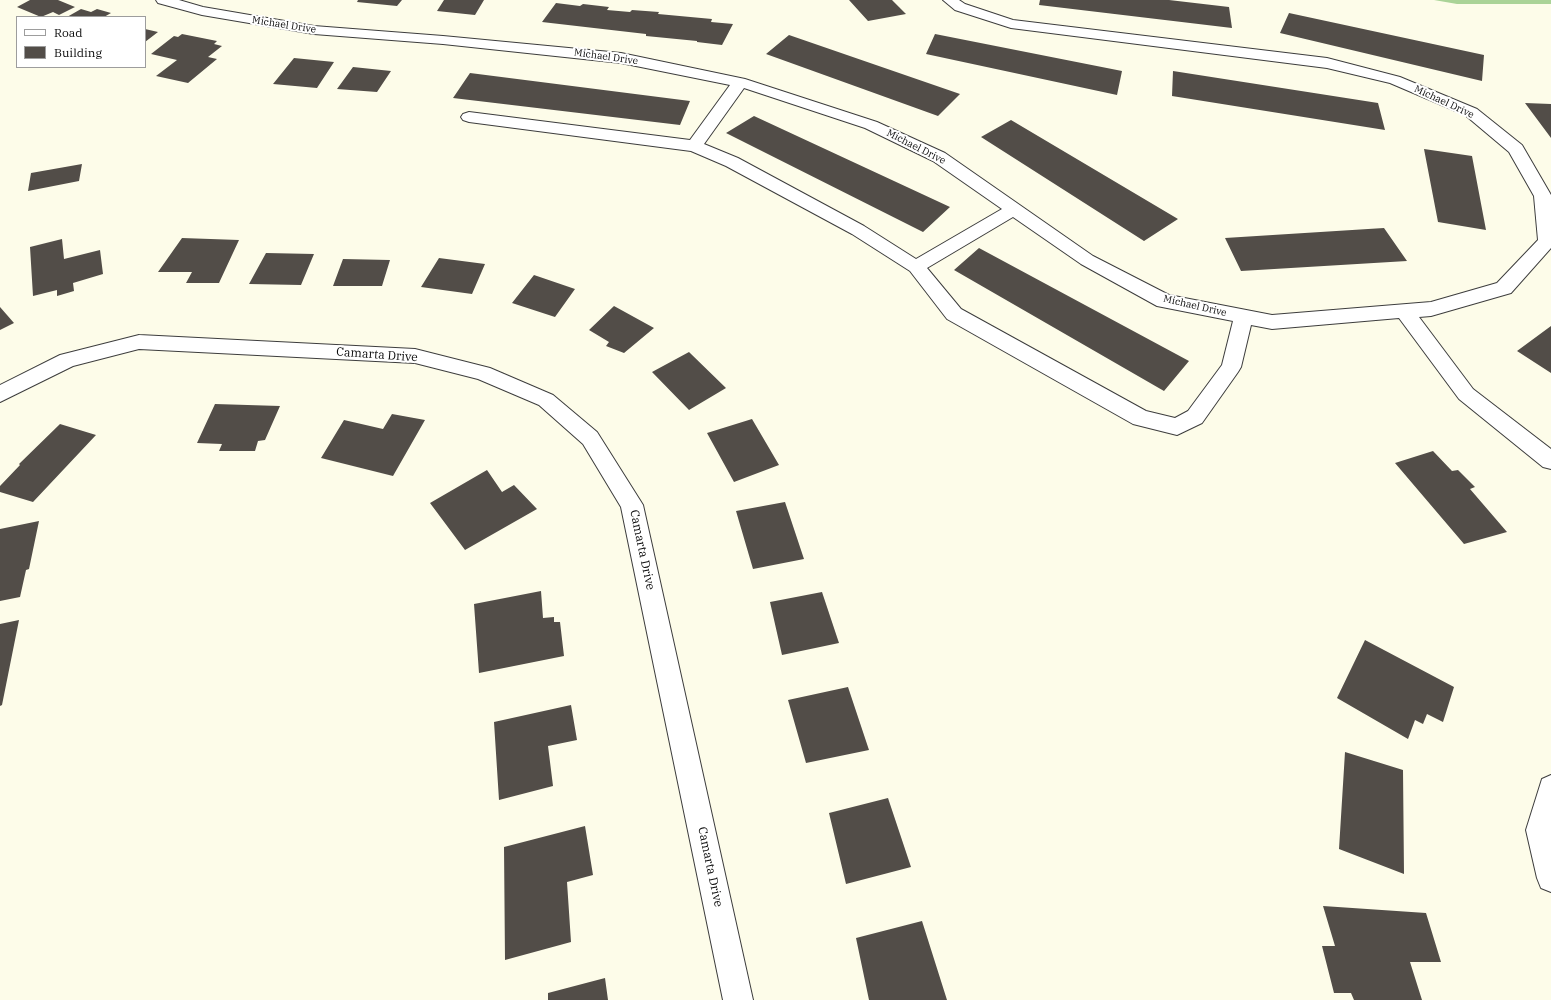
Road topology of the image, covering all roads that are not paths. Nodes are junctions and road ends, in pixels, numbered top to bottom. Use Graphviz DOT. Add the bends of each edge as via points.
graph roads {
  1 [pos="163,0"];
  2 [pos="950,0"];
  3 [pos="740,82"];
  4 [pos="469,117"];
  5 [pos="694,146"];
  6 [pos="1014,209"];
  7 [pos="916,267"];
  8 [pos="1406,312"];
  9 [pos="1244,316"];
  10 [pos="0,394"];
  11 [pos="1551,461"];
  12 [pos="1551,788"];
  13 [pos="1551,878"];
  14 [pos="738,1000"];
  1 -- 3 [label="street, Michael Drive" via="202,11 314,30 621,58"];
  2 -- 8 [label="street, Michael Drive" via="960,7 1011,24 1327,63 1395,80 1471,112 1516,149 1543,196 1547,241 1504,288 1431,309"];
  3 -- 5 [label="street"];
  3 -- 6 [label="street, Michael Drive" via="871,125 939,157"];
  4 -- 5 [label="street"];
  5 -- 7 [label="street" via="732,162 858,230"];
  6 -- 7 [label="street"];
  6 -- 9 [label="street, Michael Drive" via="1087,260 1164,301"];
  7 -- 9 [label="street" via="954,314 1140,418 1177,427 1194,417 1231,367"];
  8 -- 9 [label="street, Michael Drive" via="1272,322"];
  8 -- 11 [label="street" via="1466,394"];
  10 -- 14 [label="street, Camarta Drive" via="67,360 139,342 415,356 483,373 546,400 590,438 632,505"];
  12 -- 13 [label="street" via="1540,830"];
}
